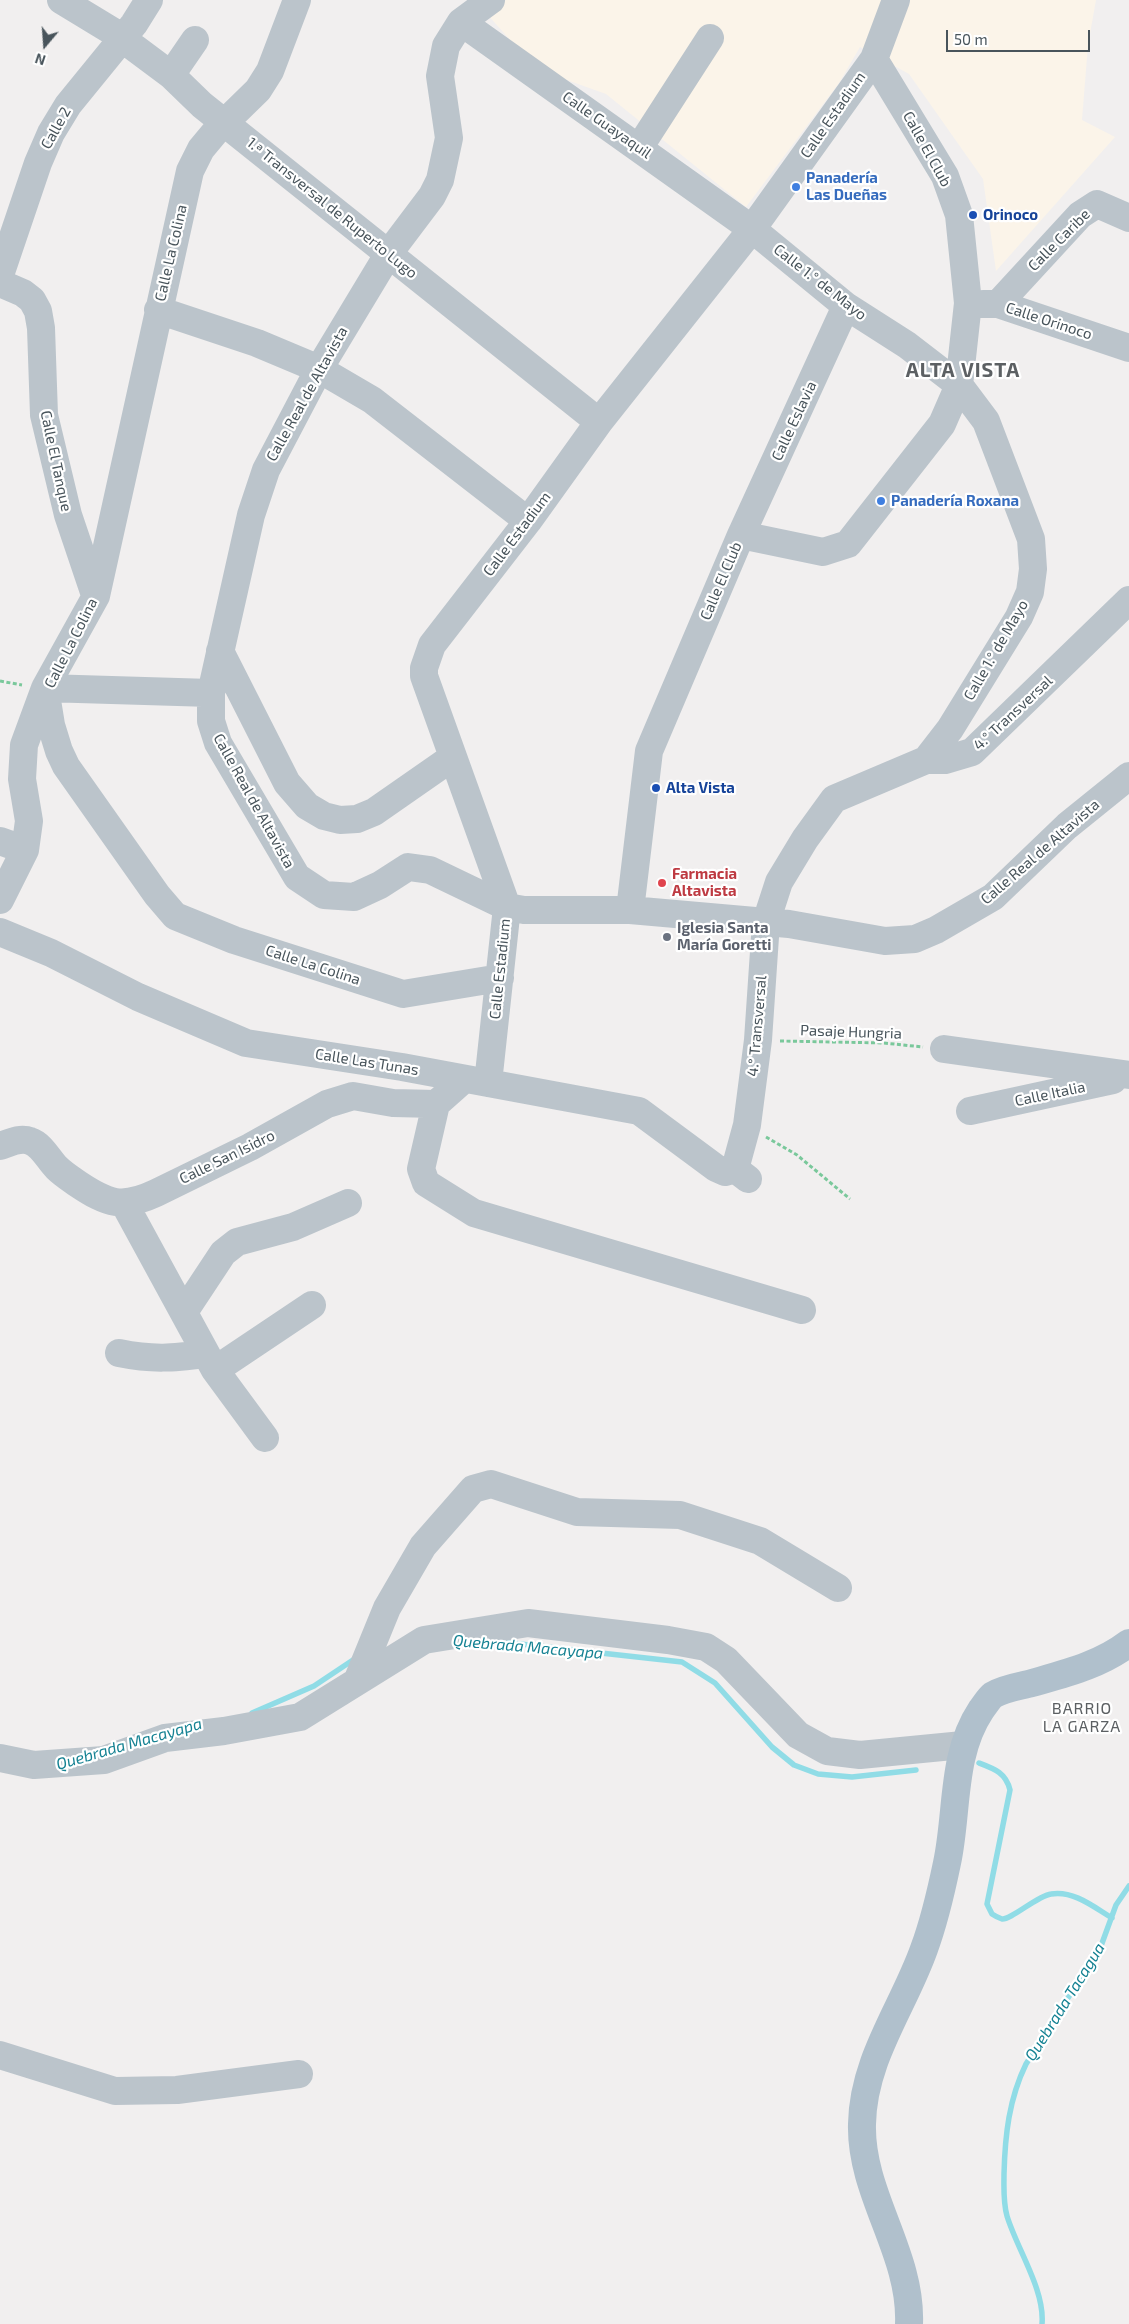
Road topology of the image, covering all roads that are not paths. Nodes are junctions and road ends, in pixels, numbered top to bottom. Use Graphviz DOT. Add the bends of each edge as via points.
graph roads {
  1 [pos="61,0"];
  2 [pos="148,0"];
  3 [pos="297,0"];
  4 [pos="491,0"];
  5 [pos="896,0"];
  6 [pos="461,22"];
  7 [pos="710,38"];
  8 [pos="122,40"];
  9 [pos="195,40"];
  10 [pos="874,59"];
  11 [pos="171,75"];
  12 [pos="221,127"];
  13 [pos="639,148"];
  14 [pos="1129,218"];
  15 [pos="752,229"];
  16 [pos="389,253"];
  17 [pos="0,276"];
  18 [pos="0,283"];
  19 [pos="968,303"];
  20 [pos="998,304"];
  21 [pos="846,306"];
  22 [pos="158,310"];
  23 [pos="1129,348"];
  24 [pos="319,369"];
  25 [pos="959,385"];
  26 [pos="599,422"];
  27 [pos="528,521"];
  28 [pos="741,535"];
  29 [pos="96,596"];
  30 [pos="1129,600"];
  31 [pos="220,651"];
  32 [pos="45,688"];
  33 [pos="210,693"];
  34 [pos="453,757"];
  35 [pos="926,760"];
  36 [pos="1129,776"];
  37 [pos="0,841"];
  38 [pos="25,850"];
  39 [pos="0,900"];
  40 [pos="507,907"];
  41 [pos="630,910"];
  42 [pos="766,922"];
  43 [pos="0,932"];
  44 [pos="500,978"];
  45 [pos="944,1049"];
  46 [pos="1129,1076"];
  47 [pos="476,1081"];
  48 [pos="436,1104"];
  49 [pos="970,1111"];
  50 [pos="0,1146"];
  51 [pos="741,1174"];
  52 [pos="124,1203"];
  53 [pos="348,1203"];
  54 [pos="312,1305"];
  55 [pos="802,1310"];
  56 [pos="184,1312"];
  57 [pos="119,1353"];
  58 [pos="211,1362"];
  59 [pos="265,1438"];
  60 [pos="838,1588"];
  61 [pos="1129,1643"];
  62 [pos="358,1679"];
  63 [pos="963,1745"];
  64 [pos="0,1758"];
  65 [pos="0,2055"];
  66 [pos="299,2074"];
  67 [pos="909,2324"];
  1 -- 8 [label="street, 1.ª Transversal de Ruperto Lugo"];
  2 -- 8 [label="street, Calle 2"];
  3 -- 12 [label="street, Calle La Colina" via="270,72 258,90"];
  4 -- 6 [label="street"];
  5 -- 10 [label="street, Calle Estadium"];
  6 -- 13 [label="street, Calle Guayaquil"];
  6 -- 16 [label="street, Calle Real de Altavista" via="446,46 440,76 449,138 440,180 432,196"];
  7 -- 13 [label="street"];
  8 -- 11 [label="street, 1.ª Transversal de Ruperto Lugo"];
  8 -- 17 [label="street, Calle 2" via="68,105 51,132"];
  9 -- 11 [label="street"];
  10 -- 15 [label="street, Calle Estadium"];
  10 -- 19 [label="street, Calle El Club" via="945,176 959,215"];
  11 -- 12 [label="street, 1.ª Transversal de Ruperto Lugo"];
  12 -- 16 [label="street, 1.ª Transversal de Ruperto Lugo"];
  12 -- 22 [label="street, Calle La Colina" via="201,149 190,171"];
  13 -- 15 [label="street, Calle Guayaquil"];
  14 -- 20 [label="street, Calle Caribe" via="1097,204 1088,209"];
  15 -- 21 [label="street, Calle 1.° de Mayo"];
  15 -- 26 [label="street, Calle Estadium"];
  16 -- 24 [label="street, Calle Real de Altavista"];
  16 -- 26 [label="street, 1.ª Transversal de Ruperto Lugo"];
  18 -- 29 [label="street, Calle El Tanque" via="23,293 32,300 38,312 42,328 44,415 68,515"];
  19 -- 20 [label="street, Calle Orinoco"];
  19 -- 25 [label="street, Calle El Club"];
  20 -- 23 [label="street, Calle Orinoco"];
  21 -- 25 [label="street, Calle 1.° de Mayo"];
  21 -- 28 [label="street, Calle Eslavia"];
  22 -- 24 [label="street" via="257,343"];
  22 -- 29 [label="street, Calle La Colina"];
  24 -- 27 [label="street" via="372,400"];
  24 -- 31 [label="street, Calle Real de Altavista" via="266,470 251,515"];
  25 -- 28 [label="street, Calle El Club" via="942,424 848,544 823,552"];
  25 -- 35 [label="street, Calle 1.° de Mayo" via="986,421 1031,538 1033,569 1030,592 1018,616 950,730"];
  26 -- 27 [label="street, Calle Estadium"];
  27 -- 34 [label="street, Calle Estadium" via="432,645 426,659 424,676"];
  28 -- 41 [label="street, Calle El Club" via="649,751"];
  29 -- 32 [label="street, Calle La Colina"];
  30 -- 35 [label="street, 4.° Transversal" via="972,752 945,760"];
  31 -- 33 [label="street, Calle Real de Altavista"];
  31 -- 34 [label="street" via="287,783 308,806 324,816 356,819 374,812"];
  32 -- 33 [label="street"];
  32 -- 38 [label="street" via="24,745 22,779 29,821"];
  32 -- 44 [label="street, Calle La Colina" via="59,751 66,766 157,896 175,916 234,940 403,994"];
  33 -- 40 [label="street, Calle Real de Altavista" via="211,721 218,743 297,877 324,895 354,898 408,867 430,870"];
  34 -- 40 [label="street, Calle Estadium"];
  35 -- 42 [label="street, 4.° Transversal" via="834,799 779,882"];
  36 -- 42 [label="street, Calle Real de Altavista" via="1067,826 993,897 915,939 885,941"];
  37 -- 38 [label="street"];
  38 -- 39 [label="street"];
  40 -- 41 [label="street, Calle Real de Altavista" via="524,910"];
  40 -- 44 [label="street, Calle Estadium"];
  41 -- 42 [label="street, Calle Real de Altavista"];
  42 -- 51 [label="street, 4.° Transversal" via="758,1040"];
  43 -- 47 [label="street, Calle Las Tunas" via="246,1043"];
  44 -- 47 [label="street, Calle Estadium"];
  45 -- 46 [label="street"];
  46 -- 49 [label="street, Calle Italia"];
  47 -- 48 [label="street"];
  47 -- 51 [label="street, Calle Las Tunas" via="640,1111 716,1168"];
  48 -- 52 [label="street, Calle San Isidro" via="393,1104 353,1096 327,1104 156,1193"];
  48 -- 55 [label="street" via="421,1169 426,1183 474,1213"];
  50 -- 52 [label="street, Calle San Isidro" via="21,1139 30,1141 39,1146 58,1169 82,1186 104,1200"];
  52 -- 56 [label="street"];
  53 -- 56 [label="street" via="293,1227 236,1242"];
  54 -- 58 [label="street"];
  56 -- 58 [label="street"];
  57 -- 58 [label="street" via="146,1359"];
  58 -- 59 [label="street"];
  60 -- 62 [label="street" via="760,1541 680,1515 577,1512 490,1484 473,1489 423,1546 387,1608"];
  61 -- 63 [label="main road" via="1088,1667 993,1695 974,1721"];
  62 -- 63 [label="street" via="424,1640 528,1623 706,1646 726,1660 798,1734 827,1751 860,1755"];
  62 -- 64 [label="street" via="300,1717 165,1738 104,1760 34,1765"];
  63 -- 67 [label="main road" via="947,1862 937,1902 924,1950 878,2047 862,2123 868,2167 908,2287"];
  65 -- 66 [label="street" via="115,2091 177,2090"];
}
